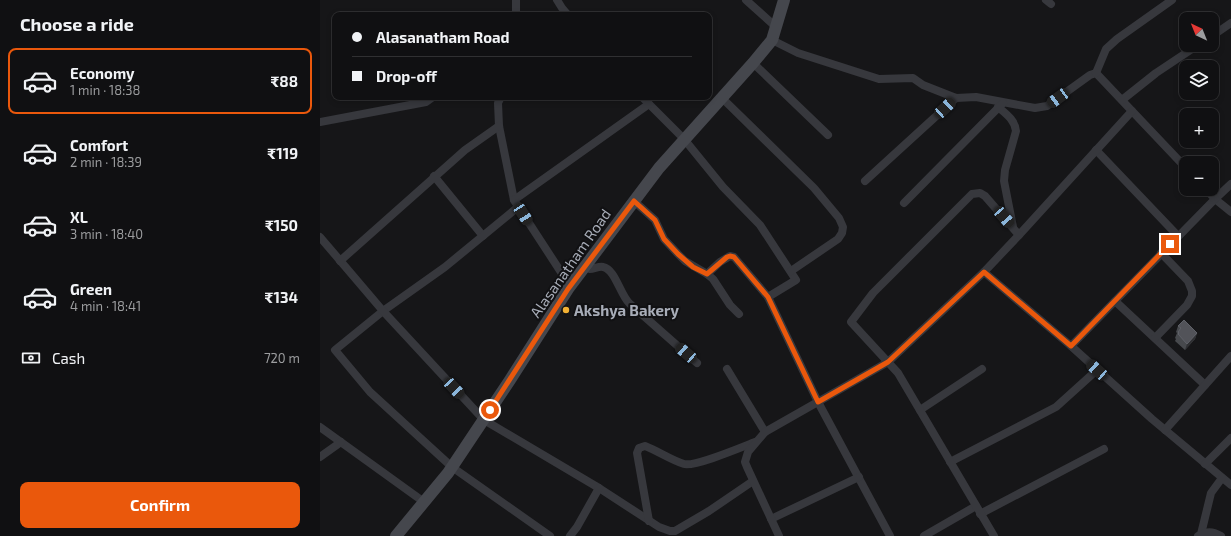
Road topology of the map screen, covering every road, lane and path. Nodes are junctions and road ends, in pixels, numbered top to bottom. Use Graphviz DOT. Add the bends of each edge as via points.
graph roads {
  1 [pos="516,0"];
  2 [pos="557,0"];
  3 [pos="746,0"];
  4 [pos="784,0"];
  5 [pos="1172,0"];
  6 [pos="516,12"];
  7 [pos="565,12"];
  8 [pos="1231,23"];
  9 [pos="776,26"];
  10 [pos="1219,31"];
  11 [pos="772,40"];
  12 [pos="1188,52"];
  13 [pos="753,63"];
  14 [pos="1096,73"];
  15 [pos="722,98"];
  16 [pos="956,98"];
  17 [pos="429,100"];
  18 [pos="499,100"];
  19 [pos="645,100"];
  20 [pos="1122,100"];
  21 [pos="649,104"];
  22 [pos="1001,105"];
  23 [pos="1132,111"];
  24 [pos="320,122"];
  25 [pos="499,126"];
  26 [pos="828,135"];
  27 [pos="684,139"];
  28 [pos="1096,150"];
  29 [pos="1179,161"];
  30 [pos="434,176"];
  31 [pos="865,181"];
  32 [pos="1231,184"];
  33 [pos="1212,196"];
  34 [pos="1215,199"];
  35 [pos="634,201"];
  36 [pos="904,203"];
  37 [pos="516,204"];
  38 [pos="1231,212"];
  39 [pos="1013,228"];
  40 [pos="1019,235"];
  41 [pos="483,236"];
  42 [pos="1178,236"];
  43 [pos="320,237"];
  44 [pos="1161,253"];
  45 [pos="340,261"];
  46 [pos="585,266"];
  47 [pos="791,271"];
  48 [pos="984,272"];
  49 [pos="707,274"];
  50 [pos="570,286"];
  51 [pos="768,297"];
  52 [pos="1115,302"];
  53 [pos="383,311"];
  54 [pos="739,314"];
  55 [pos="1155,338"];
  56 [pos="1071,346"];
  57 [pos="1231,356"];
  58 [pos="697,362"];
  59 [pos="888,362"];
  60 [pos="726,369"];
  61 [pos="982,369"];
  62 [pos="1097,370"];
  63 [pos="1205,385"];
  64 [pos="818,402"];
  65 [pos="920,410"];
  66 [pos="484,420"];
  67 [pos="320,426"];
  68 [pos="1165,430"];
  69 [pos="765,432"];
  70 [pos="1231,438"];
  71 [pos="341,442"];
  72 [pos="756,442"];
  73 [pos="1104,450"];
  74 [pos="320,457"];
  75 [pos="950,462"];
  76 [pos="1205,464"];
  77 [pos="452,467"];
  78 [pos="859,478"];
  79 [pos="1222,478"];
  80 [pos="753,481"];
  81 [pos="1231,486"];
  82 [pos="599,488"];
  83 [pos="424,502"];
  84 [pos="976,506"];
  85 [pos="980,514"];
  86 [pos="771,518"];
  87 [pos="649,521"];
  88 [pos="1200,535"];
  89 [pos="396,536"];
  90 [pos="550,536"];
  91 [pos="570,536"];
  92 [pos="779,536"];
  93 [pos="890,536"];
  94 [pos="924,536"];
  95 [pos="994,536"];
  96 [pos="1221,536"];
  1 -- 6 [label="street"];
  2 -- 7 [label="street"];
  3 -- 9 [label="street"];
  4 -- 9 [label="main road"];
  5 -- 14 [label="street" via="1106,49"];
  8 -- 10 [label="street"];
  9 -- 11 [label="main road"];
  11 -- 13 [label="main road, Alasanatham Road"];
  11 -- 16 [label="street" via="798,53 879,79 913,78"];
  12 -- 20 [label="street"];
  13 -- 15 [label="main road, Alasanatham Road"];
  13 -- 26 [label="street"];
  14 -- 20 [label="street"];
  14 -- 22 [label="street" via="1047,106 1035,108"];
  15 -- 27 [label="main road, Alasanatham Road"];
  15 -- 47 [label="street" via="814,188 839,218 843,227 838,239"];
  16 -- 22 [label="street" via="976,97"];
  16 -- 31 [label="street"];
  17 -- 24 [label="street"];
  18 -- 25 [label="street"];
  19 -- 21 [label="street"];
  20 -- 23 [label="street"];
  21 -- 27 [label="street"];
  21 -- 37 [label="street"];
  22 -- 36 [label="street"];
  22 -- 39 [label="street" via="1016,125 1004,181"];
  23 -- 28 [label="street"];
  23 -- 29 [label="street"];
  25 -- 30 [label="street"];
  25 -- 37 [label="street"];
  27 -- 35 [label="main road, Alasanatham Road"];
  27 -- 47 [label="street" via="723,187 760,225"];
  28 -- 40 [label="street"];
  28 -- 42 [label="street"];
  30 -- 41 [label="street"];
  30 -- 45 [label="street"];
  32 -- 34 [label="street"];
  33 -- 34 [label="street"];
  34 -- 38 [label="street"];
  34 -- 42 [label="street"];
  35 -- 46 [label="main road, Alasanatham Road"];
  35 -- 49 [label="street" via="655,220 664,239 678,254 693,267"];
  37 -- 41 [label="street"];
  37 -- 50 [label="street"];
  39 -- 40 [label="street"];
  39 -- 59 [label="street" via="985,196 980,193 972,194 873,293 851,322"];
  40 -- 48 [label="street"];
  41 -- 53 [label="street"];
  42 -- 44 [label="street"];
  43 -- 45 [label="street"];
  44 -- 52 [label="street"];
  44 -- 55 [label="street" via="1188,281 1192,296 1187,305"];
  45 -- 53 [label="street"];
  46 -- 50 [label="main road, Alasanatham Road"];
  46 -- 58 [label="street" via="590,269 601,267 613,274 628,303"];
  47 -- 51 [label="street" via="796,280"];
  48 -- 56 [label="street"];
  48 -- 59 [label="street"];
  49 -- 51 [label="street" via="720,262 730,256 734,257"];
  49 -- 54 [label="street"];
  50 -- 66 [label="main road, Alasanatham Road"];
  51 -- 64 [label="street"];
  52 -- 55 [label="street"];
  52 -- 56 [label="street"];
  53 -- 66 [label="street"];
  53 -- 77 [label="street" via="335,350 370,392"];
  55 -- 63 [label="street"];
  56 -- 62 [label="street"];
  57 -- 63 [label="street"];
  59 -- 64 [label="street"];
  59 -- 65 [label="street" via="898,373"];
  60 -- 69 [label="street"];
  61 -- 65 [label="street"];
  62 -- 68 [label="street"];
  62 -- 75 [label="street" via="1056,407"];
  63 -- 68 [label="street"];
  64 -- 69 [label="street"];
  64 -- 78 [label="street"];
  65 -- 75 [label="street"];
  66 -- 77 [label="main road, Alasanatham Road"];
  66 -- 82 [label="street"];
  67 -- 71 [label="street"];
  68 -- 76 [label="street"];
  69 -- 72 [label="street"];
  70 -- 76 [label="street"];
  71 -- 74 [label="street"];
  71 -- 83 [label="street"];
  72 -- 80 [label="street" via="748,452 745,462"];
  72 -- 87 [label="street" via="692,465 680,463 645,446 639,448 637,453"];
  73 -- 85 [label="street"];
  75 -- 84 [label="street"];
  76 -- 79 [label="street"];
  77 -- 83 [label="main road, Alasanatham Road"];
  77 -- 90 [label="street"];
  78 -- 86 [label="street"];
  78 -- 93 [label="street"];
  79 -- 81 [label="street"];
  79 -- 88 [label="street" via="1211,493"];
  80 -- 86 [label="street"];
  80 -- 87 [label="street" via="710,511 675,531"];
  82 -- 87 [label="street"];
  82 -- 91 [label="street"];
  83 -- 89 [label="main road, Alasanatham Road"];
  84 -- 85 [label="street"];
  84 -- 94 [label="street"];
  85 -- 95 [label="street"];
  86 -- 92 [label="street"];
  88 -- 96 [label="street" via="1210,532"];
}
